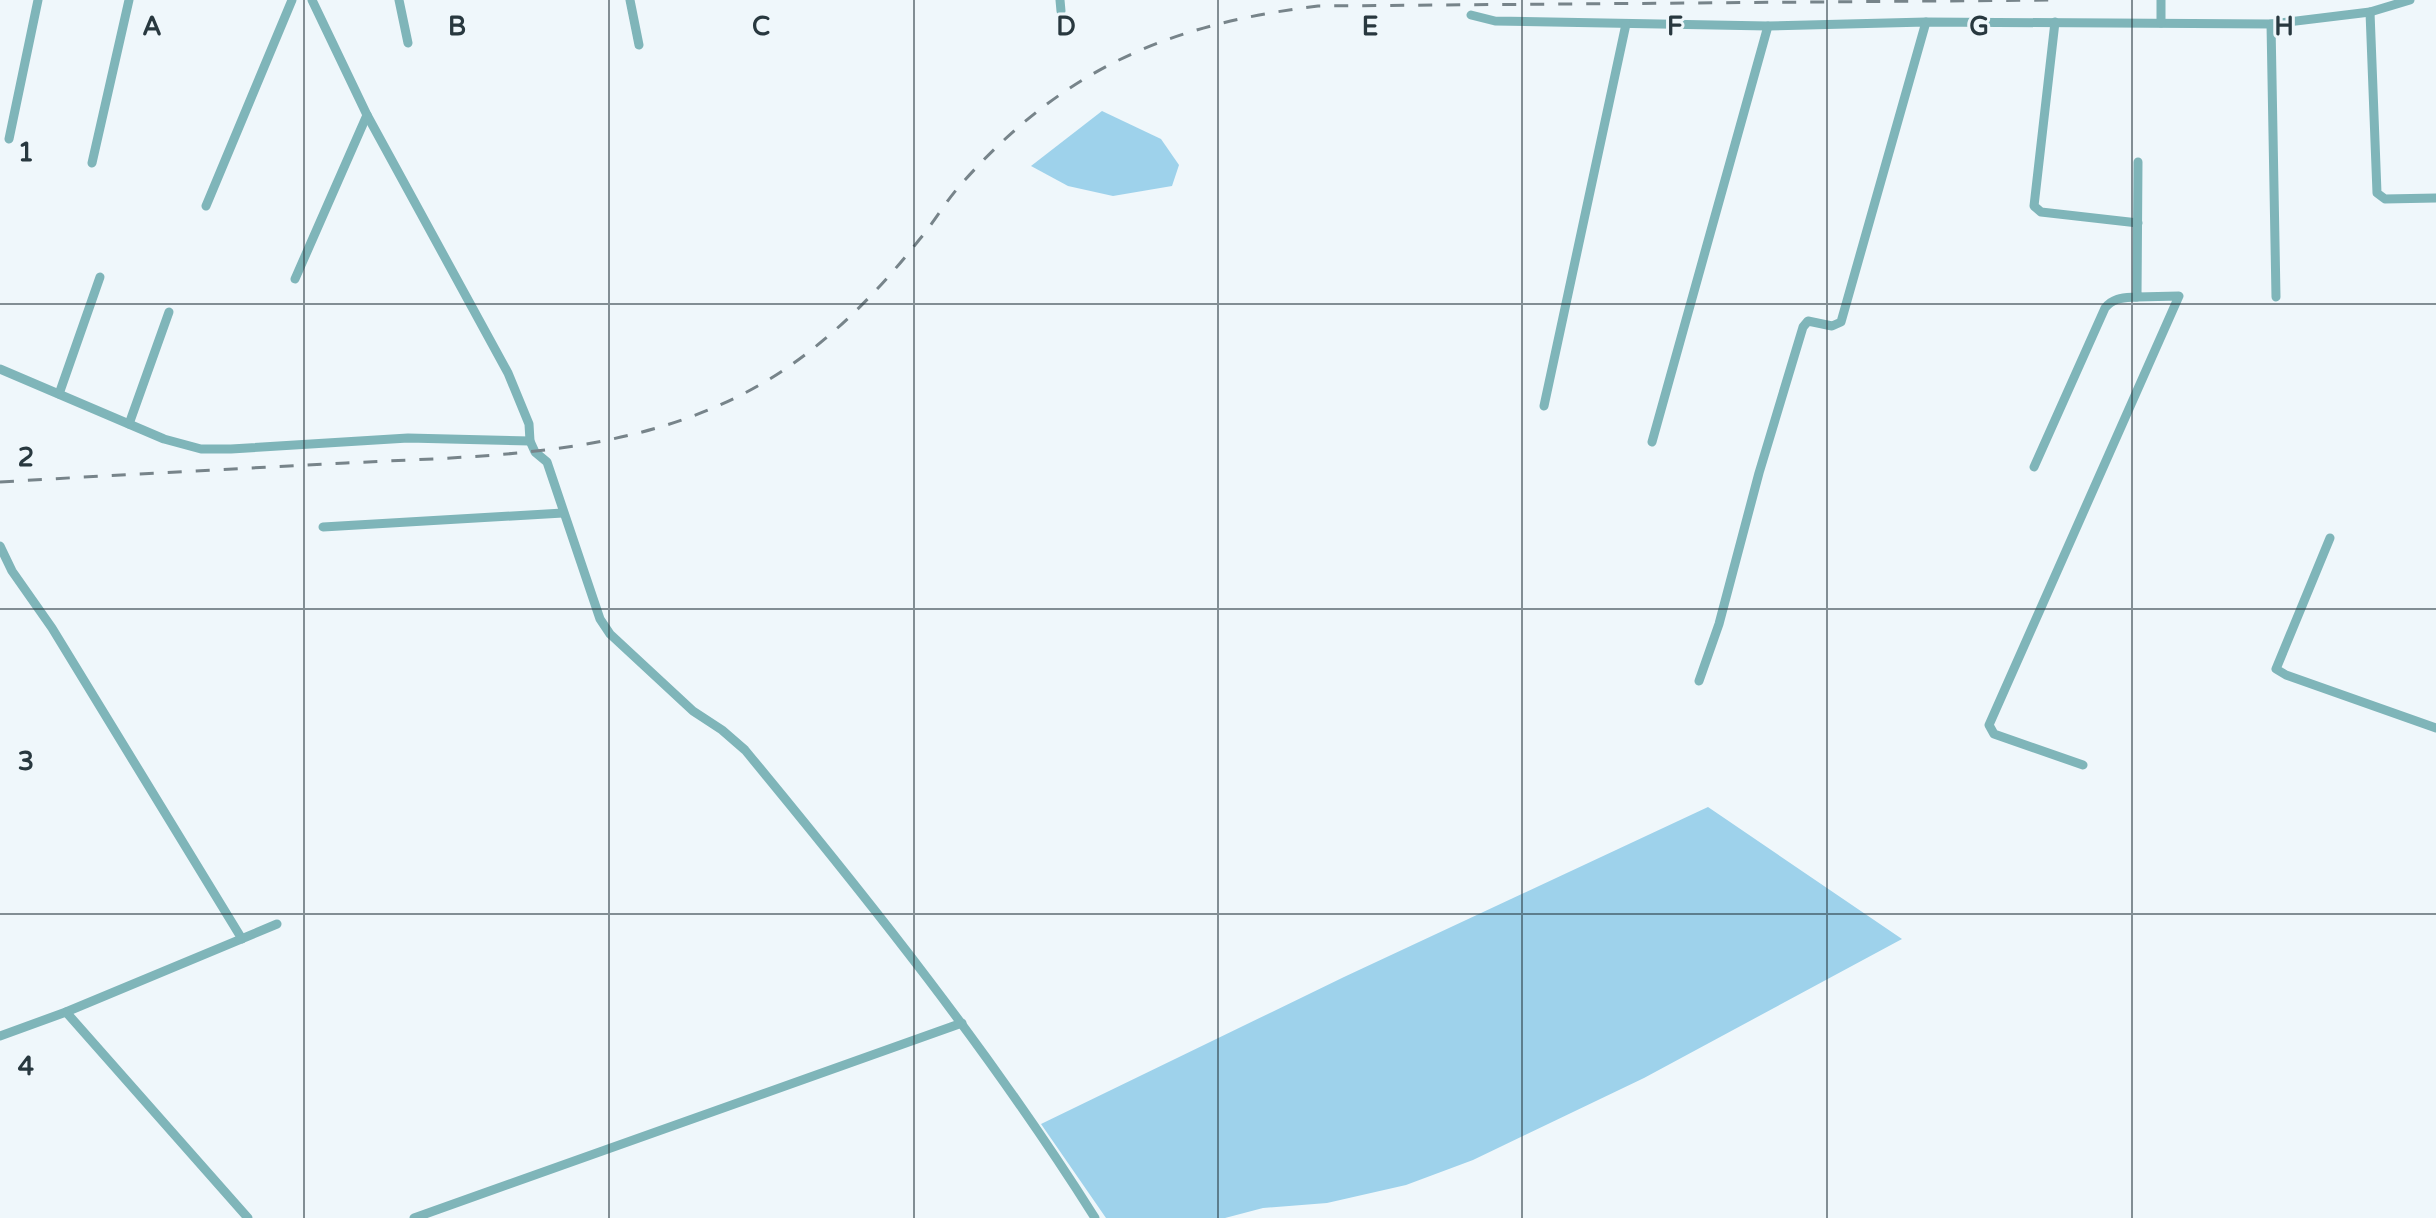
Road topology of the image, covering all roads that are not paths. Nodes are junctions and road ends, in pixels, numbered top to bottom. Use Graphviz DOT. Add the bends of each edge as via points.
graph roads {
  1 [pos="38,0"];
  2 [pos="129,0"];
  3 [pos="292,0"];
  4 [pos="312,0"];
  5 [pos="399,0"];
  6 [pos="630,0"];
  7 [pos="2161,0"];
  8 [pos="2410,0"];
  9 [pos="2370,12"];
  10 [pos="1471,15"];
  11 [pos="1926,22"];
  12 [pos="2055,22"];
  13 [pos="2161,23"];
  14 [pos="1626,24"];
  15 [pos="2271,24"];
  16 [pos="1768,26"];
  17 [pos="408,43"];
  18 [pos="639,45"];
  19 [pos="367,115"];
  20 [pos="9,139"];
  21 [pos="2138,162"];
  22 [pos="92,163"];
  23 [pos="2436,198"];
  24 [pos="206,206"];
  25 [pos="2138,223"];
  26 [pos="100,277"];
  27 [pos="295,279"];
  28 [pos="2137,297"];
  29 [pos="2276,297"];
  30 [pos="169,312"];
  31 [pos="0,369"];
  32 [pos="59,394"];
  33 [pos="1544,406"];
  34 [pos="129,424"];
  35 [pos="530,441"];
  36 [pos="1652,442"];
  37 [pos="2034,467"];
  38 [pos="563,513"];
  39 [pos="323,527"];
  40 [pos="2330,538"];
  41 [pos="0,546"];
  42 [pos="1699,681"];
  43 [pos="2436,728"];
  44 [pos="2083,765"];
  45 [pos="277,924"];
  46 [pos="242,939"];
  47 [pos="66,1012"];
  48 [pos="962,1023"];
  49 [pos="0,1036"];
  50 [pos="248,1218"];
  51 [pos="414,1218"];
  52 [pos="1095,1218"];
  1 -- 20 [label="street"];
  2 -- 22 [label="street"];
  3 -- 24 [label="street"];
  4 -- 19 [label="street"];
  5 -- 17 [label="street"];
  6 -- 18 [label="street"];
  7 -- 13 [label="street"];
  8 -- 9 [label="street"];
  9 -- 15 [label="street"];
  9 -- 23 [label="street" via="2377,193 2385,199"];
  10 -- 14 [label="street" via="1495,21"];
  11 -- 12 [label="street"];
  11 -- 16 [label="street"];
  11 -- 42 [label="street" via="1841,322 1832,326 1808,321 1803,327"];
  12 -- 13 [label="street"];
  12 -- 25 [label="street" via="2034,206 2041,212"];
  13 -- 15 [label="street"];
  14 -- 16 [label="street"];
  14 -- 33 [label="street"];
  15 -- 29 [label="street"];
  16 -- 36 [label="street"];
  19 -- 27 [label="street"];
  19 -- 35 [label="street" via="508,373 529,424"];
  21 -- 25 [label="street"];
  25 -- 28 [label="street"];
  26 -- 32 [label="street"];
  28 -- 37 [label="street" via="2117,298 2105,308"];
  28 -- 44 [label="street" via="2179,296 1989,725 1994,734"];
  30 -- 34 [label="street"];
  31 -- 32 [label="street"];
  32 -- 34 [label="street"];
  34 -- 35 [label="street" via="201,449 408,438"];
  35 -- 38 [label="street" via="547,462"];
  38 -- 39 [label="street"];
  38 -- 48 [label="street" via="610,634 693,711 745,750"];
  40 -- 43 [label="street" via="2276,669"];
  41 -- 46 [label="street"];
  45 -- 46 [label="street"];
  46 -- 47 [label="street"];
  47 -- 49 [label="street"];
  47 -- 50 [label="street"];
  48 -- 51 [label="street"];
  48 -- 52 [label="street"];
}
